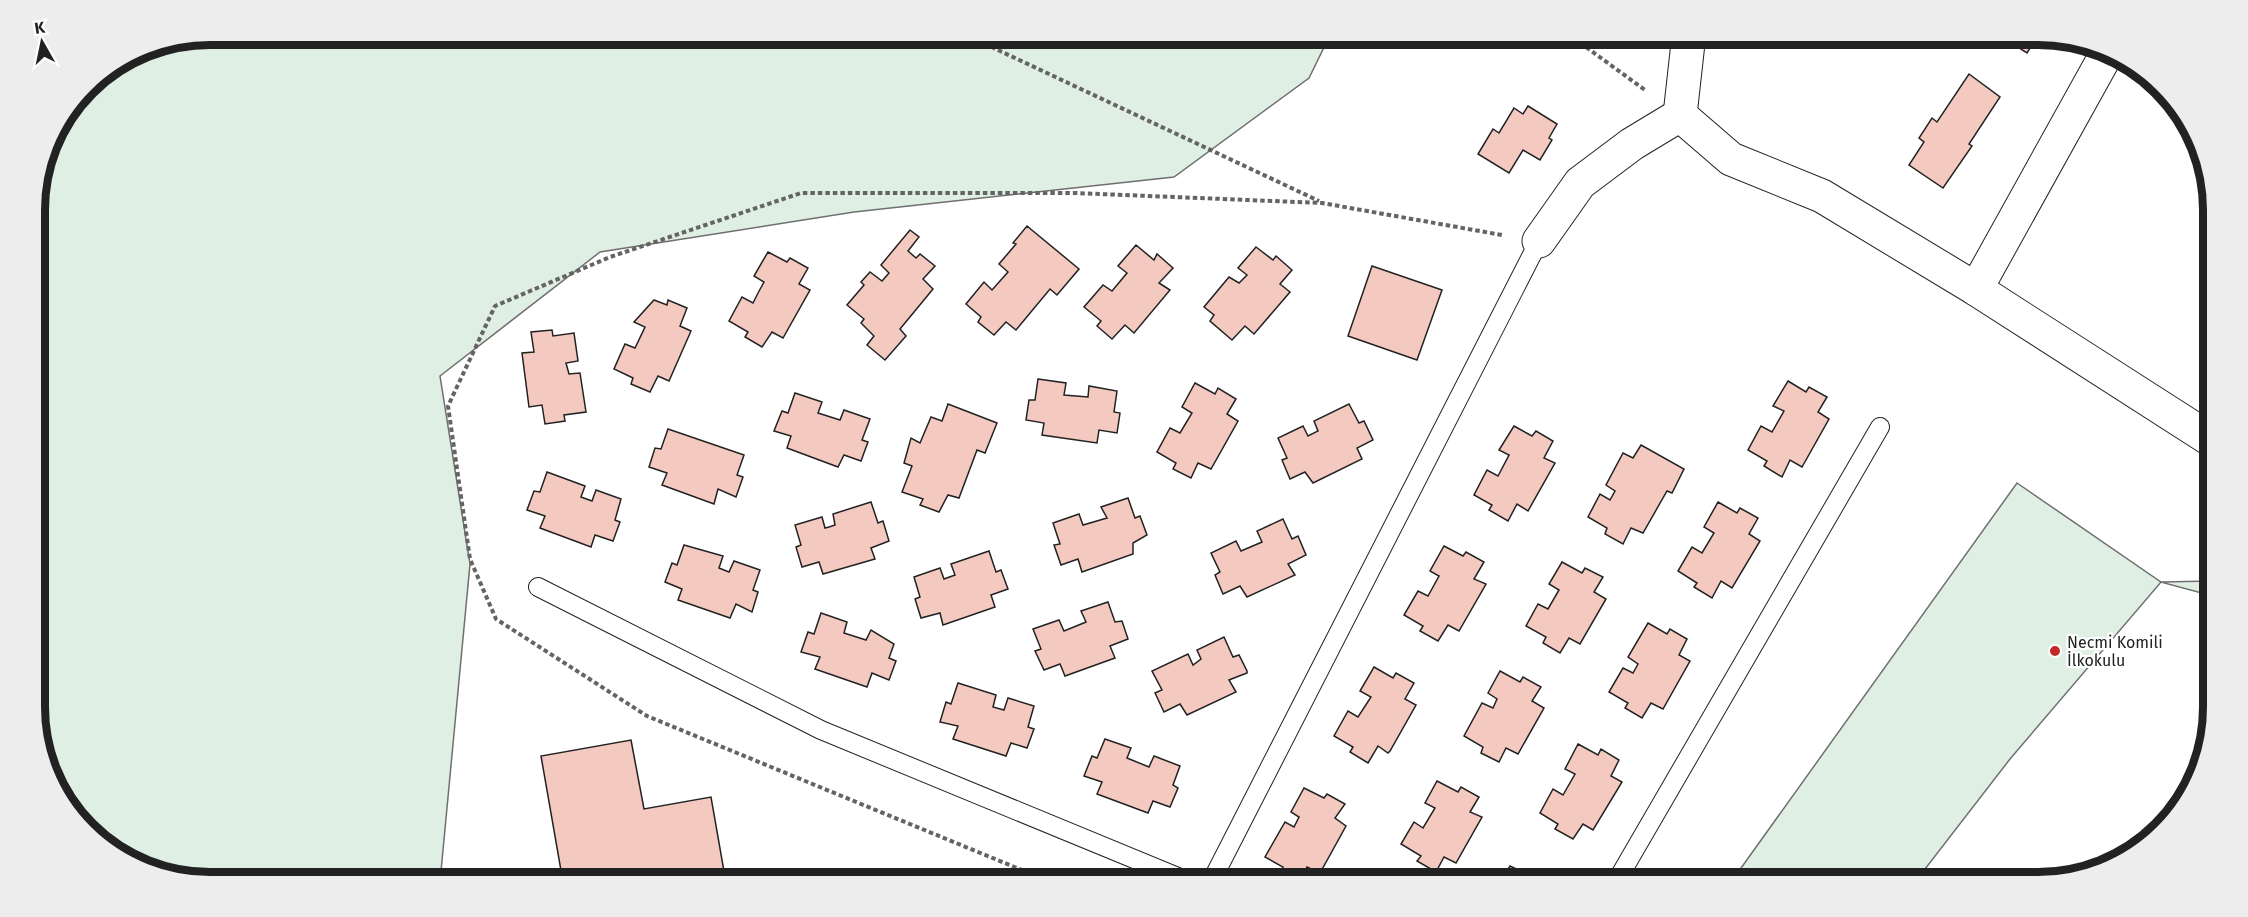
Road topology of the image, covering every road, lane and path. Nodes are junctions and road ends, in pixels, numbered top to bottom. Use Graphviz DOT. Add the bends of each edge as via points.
graph roads {
  1 [pos="986,45"];
  2 [pos="1583,45"];
  3 [pos="1688,45"];
  4 [pos="2104,59"];
  5 [pos="1680,115"];
  6 [pos="1322,203"];
  7 [pos="1539,242"];
  8 [pos="1976,289"];
  9 [pos="1880,427"];
  10 [pos="2203,435"];
  11 [pos="538,587"];
  12 [pos="1027,872"];
  13 [pos="1166,872"];
  14 [pos="1216,872"];
  15 [pos="1622,872"];
  1 -- 6 [label="path"];
  2 -- 5 [label="path"];
  3 -- 5 [label="street"];
  4 -- 8 [label="street"];
  5 -- 7 [label="street" via="1632,144 1580,183"];
  5 -- 8 [label="street" via="1731,159 1822,196"];
  6 -- 7 [label="path"];
  6 -- 12 [label="path" via="1076,193 801,193 610,257 495,306 448,406 470,559 496,620 647,716"];
  7 -- 14 [label="lane"];
  8 -- 10 [label="street"];
  9 -- 15 [label="lane"];
  11 -- 13 [label="lane" via="821,730"];
}
